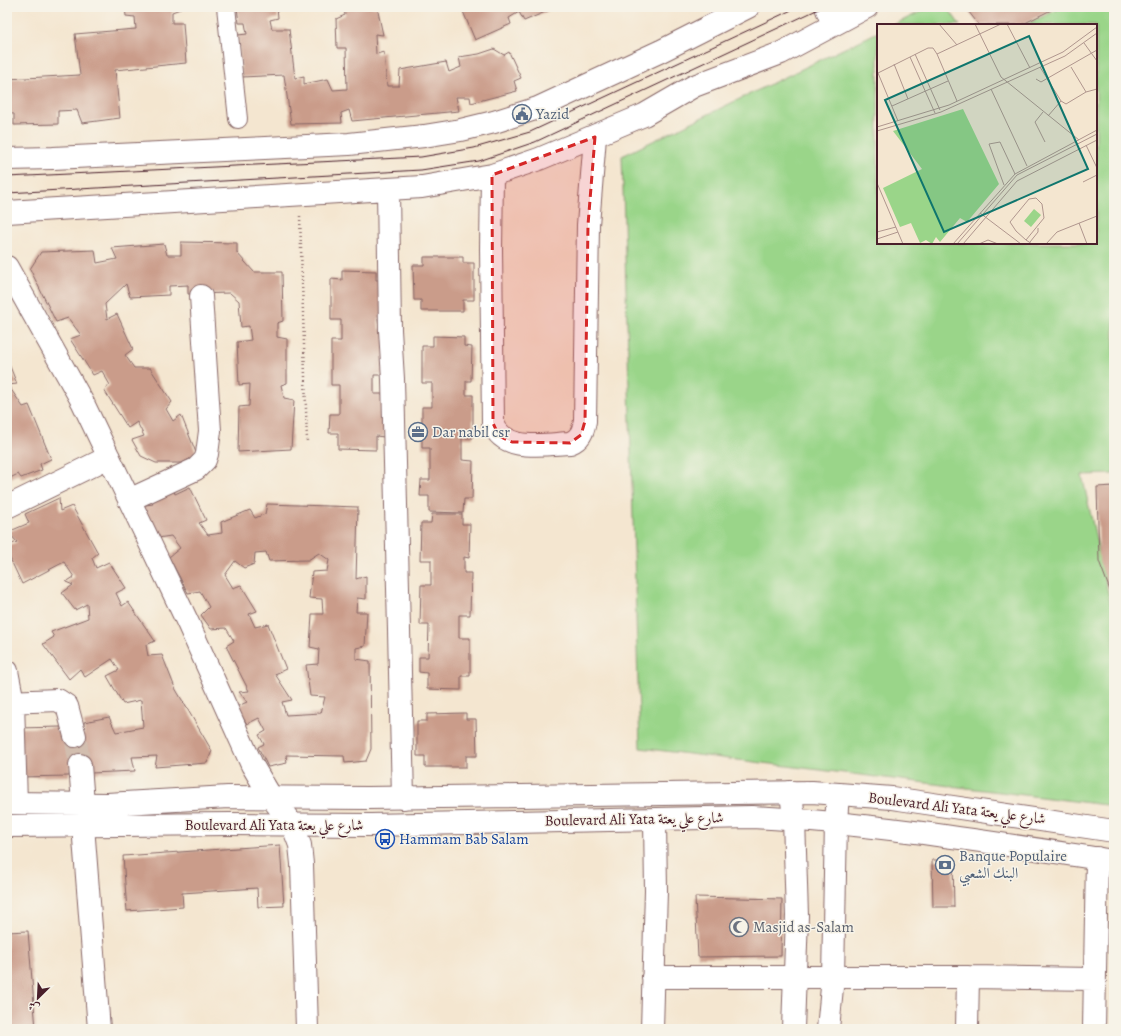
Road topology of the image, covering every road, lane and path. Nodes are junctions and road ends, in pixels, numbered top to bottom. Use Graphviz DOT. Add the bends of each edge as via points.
graph roads {
  1 [pos="226,7"];
  2 [pos="748,7"];
  3 [pos="867,7"];
  4 [pos="830,16"];
  5 [pos="238,119"];
  6 [pos="595,137"];
  7 [pos="7,159"];
  8 [pos="492,175"];
  9 [pos="388,189"];
  10 [pos="300,194"];
  11 [pos="7,212"];
  12 [pos="7,267"];
  13 [pos="202,296"];
  14 [pos="307,441"];
  15 [pos="109,457"];
  16 [pos="129,500"];
  17 [pos="7,506"];
  18 [pos="7,671"];
  19 [pos="10,702"];
  20 [pos="75,736"];
  21 [pos="80,765"];
  22 [pos="791,792"];
  23 [pos="838,794"];
  24 [pos="271,797"];
  25 [pos="403,798"];
  26 [pos="12,803"];
  27 [pos="83,803"];
  28 [pos="794,819"];
  29 [pos="655,820"];
  30 [pos="836,822"];
  31 [pos="292,824"];
  32 [pos="7,826"];
  33 [pos="83,826"];
  34 [pos="1114,831"];
  35 [pos="1106,860"];
  36 [pos="795,977"];
  37 [pos="833,977"];
  38 [pos="968,977"];
  39 [pos="653,978"];
  40 [pos="1094,979"];
  41 [pos="99,1029"];
  42 [pos="307,1029"];
  43 [pos="652,1029"];
  44 [pos="793,1029"];
  45 [pos="828,1029"];
  46 [pos="968,1029"];
  47 [pos="1094,1029"];
  1 -- 5 [label="street"];
  2 -- 7 [label="street" via="538,108 461,130 349,144"];
  3 -- 4 [label="street"];
  4 -- 6 [label="street" via="781,52 694,86 644,115"];
  6 -- 8 [label="street"];
  6 -- 8 [label="street" via="588,232 585,421 581,435 570,443 512,442 499,436 493,423"];
  8 -- 9 [label="street" via="422,187"];
  9 -- 10 [label="street"];
  9 -- 25 [label="street"];
  10 -- 11 [label="street"];
  10 -- 14 [label="path"];
  12 -- 15 [label="street"];
  13 -- 16 [label="street" via="210,431 205,460 196,470"];
  15 -- 16 [label="street"];
  15 -- 17 [label="street"];
  16 -- 24 [label="street" via="252,765"];
  18 -- 19 [label="street"];
  19 -- 20 [label="street" via="58,700 67,706"];
  19 -- 26 [label="street"];
  21 -- 27 [label="street"];
  22 -- 23 [label="street, Boulevard Ali Yata شارع علي يعتة"];
  22 -- 25 [label="street, Boulevard Ali Yata شارع علي يعتة"];
  22 -- 28 [label="street"];
  23 -- 30 [label="street"];
  23 -- 34 [label="street, Boulevard Ali Yata شارع علي يعتة" via="892,798"];
  24 -- 25 [label="street, Boulevard Ali Yata شارع علي يعتة"];
  24 -- 27 [label="street, Boulevard Ali Yata شارع علي يعتة"];
  24 -- 31 [label="street"];
  26 -- 27 [label="street, Boulevard Ali Yata شارع علي يعتة"];
  28 -- 29 [label="street, Boulevard Ali Yata شارع علي يعتة" via="722,817"];
  28 -- 30 [label="street, Boulevard Ali Yata شارع علي يعتة"];
  28 -- 36 [label="street" via="797,916"];
  29 -- 31 [label="street, Boulevard Ali Yata شارع علي يعتة"];
  29 -- 39 [label="street"];
  30 -- 35 [label="street, Boulevard Ali Yata شارع علي يعتة" via="929,833"];
  30 -- 37 [label="street"];
  31 -- 33 [label="street, Boulevard Ali Yata شارع علي يعتة"];
  31 -- 42 [label="street" via="300,845 302,864"];
  32 -- 33 [label="street, Boulevard Ali Yata شارع علي يعتة"];
  33 -- 41 [label="street"];
  35 -- 40 [label="street"];
  36 -- 37 [label="street"];
  36 -- 39 [label="street"];
  36 -- 44 [label="street"];
  37 -- 38 [label="street"];
  37 -- 45 [label="street"];
  38 -- 40 [label="street"];
  38 -- 46 [label="street"];
  39 -- 43 [label="street"];
  40 -- 47 [label="street"];
}
